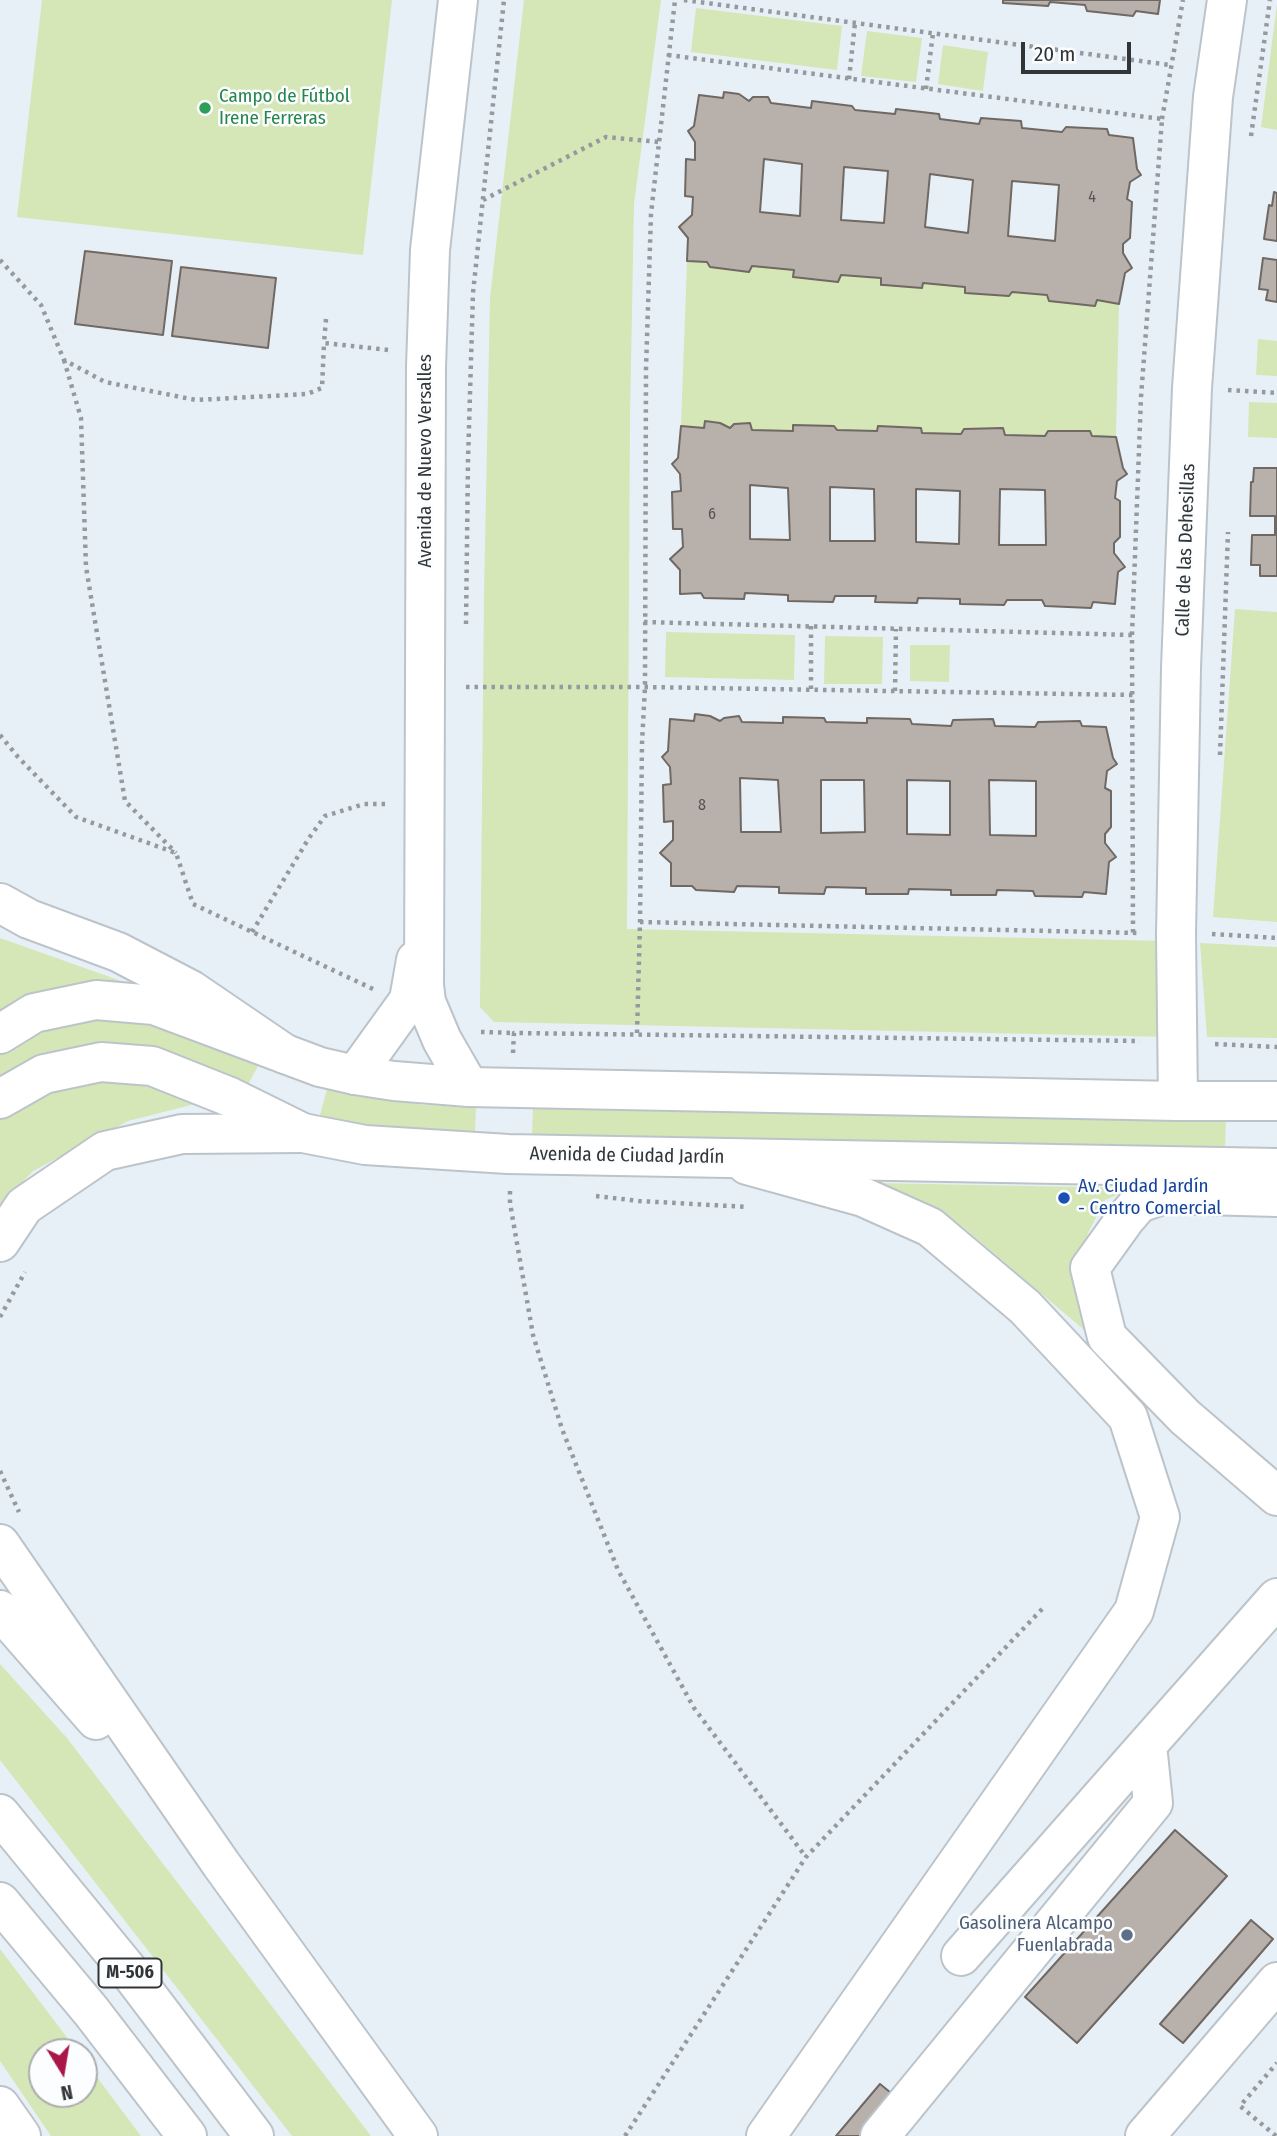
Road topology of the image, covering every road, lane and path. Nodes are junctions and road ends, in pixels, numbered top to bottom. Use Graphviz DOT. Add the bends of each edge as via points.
graph roads {
  1 [pos="458,0"];
  2 [pos="504,0"];
  3 [pos="674,0"];
  4 [pos="684,0"];
  5 [pos="1183,0"];
  6 [pos="1227,0"];
  7 [pos="1270,0"];
  8 [pos="855,23"];
  9 [pos="933,33"];
  10 [pos="668,55"];
  11 [pos="1170,65"];
  12 [pos="849,79"];
  13 [pos="926,89"];
  14 [pos="1162,119"];
  15 [pos="1251,140"];
  16 [pos="659,142"];
  17 [pos="483,200"];
  18 [pos="0,260"];
  19 [pos="326,319"];
  20 [pos="324,343"];
  21 [pos="394,350"];
  22 [pos="64,360"];
  23 [pos="1233,377"];
  24 [pos="1192,388"];
  25 [pos="1232,391"];
  26 [pos="1277,393"];
  27 [pos="1228,526"];
  28 [pos="644,622"];
  29 [pos="811,626"];
  30 [pos="896,629"];
  31 [pos="466,634"];
  32 [pos="1132,635"];
  33 [pos="466,674"];
  34 [pos="645,687"];
  35 [pos="811,690"];
  36 [pos="895,691"];
  37 [pos="1133,695"];
  38 [pos="0,734"];
  39 [pos="1220,756"];
  40 [pos="390,804"];
  41 [pos="176,853"];
  42 [pos="0,903"];
  43 [pos="640,922"];
  44 [pos="424,924"];
  45 [pos="252,932"];
  46 [pos="1133,933"];
  47 [pos="1176,934"];
  48 [pos="1277,938"];
  49 [pos="373,990"];
  50 [pos="476,1032"];
  51 [pos="514,1033"];
  52 [pos="637,1033"];
  53 [pos="0,1034"];
  54 [pos="1177,1042"];
  55 [pos="1277,1047"];
  56 [pos="285,1054"];
  57 [pos="355,1075"];
  58 [pos="469,1087"];
  59 [pos="511,1087"];
  60 [pos="0,1099"];
  61 [pos="1178,1101"];
  62 [pos="1277,1101"];
  63 [pos="303,1133"];
  64 [pos="721,1158"];
  65 [pos="1277,1168"];
  66 [pos="500,1187"];
  67 [pos="588,1195"];
  68 [pos="1277,1197"];
  69 [pos="756,1208"];
  70 [pos="15,1252"];
  71 [pos="1025,1307"];
  72 [pos="0,1317"];
  73 [pos="1185,1417"];
  74 [pos="1277,1496"];
  75 [pos="0,1544"];
  76 [pos="1277,1598"];
  77 [pos="1045,1605"];
  78 [pos="0,1610"];
  79 [pos="1147,1745"];
  80 [pos="0,1814"];
  81 [pos="806,1857"];
  82 [pos="221,1864"];
  83 [pos="0,1902"];
  84 [pos="961,1956"];
  85 [pos="1277,1982"];
  86 [pos="1277,2063"];
  87 [pos="0,2106"];
  88 [pos="21,2136"];
  89 [pos="187,2136"];
  90 [pos="254,2136"];
  91 [pos="418,2136"];
  92 [pos="625,2136"];
  93 [pos="766,2136"];
  94 [pos="880,2136"];
  95 [pos="1145,2136"];
  96 [pos="1276,2136"];
  1 -- 44 [label="main road, Avenida de Nuevo Versalles" via="430,250"];
  2 -- 17 [label="path"];
  3 -- 10 [label="path"];
  4 -- 8 [label="path"];
  5 -- 11 [label="path"];
  6 -- 24 [label="main road, Calle de las Dehesillas" via="1213,97"];
  7 -- 15 [label="path"];
  8 -- 9 [label="path"];
  8 -- 12 [label="path"];
  9 -- 11 [label="path"];
  9 -- 13 [label="path"];
  10 -- 12 [label="path"];
  10 -- 16 [label="path"];
  11 -- 14 [label="path"];
  12 -- 13 [label="path"];
  13 -- 14 [label="path"];
  14 -- 32 [label="path" via="1141,397"];
  16 -- 17 [label="path" via="606,137"];
  16 -- 28 [label="path" via="651,214 646,356"];
  17 -- 31 [label="path" via="473,293"];
  18 -- 22 [label="path" via="41,305"];
  19 -- 20 [label="path"];
  20 -- 21 [label="path"];
  20 -- 22 [label="path" via="322,388 307,394 196,400 105,382"];
  22 -- 41 [label="path" via="81,418 86,567 125,801"];
  23 -- 25 [label="path"];
  24 -- 25 [label="path"];
  24 -- 47 [label="main road, Calle de las Dehesillas"];
  25 -- 26 [label="path"];
  27 -- 39 [label="path"];
  28 -- 29 [label="path"];
  28 -- 34 [label="path"];
  29 -- 30 [label="path"];
  29 -- 35 [label="path"];
  30 -- 32 [label="path"];
  30 -- 36 [label="path"];
  32 -- 37 [label="path"];
  33 -- 34 [label="path" via="466,687"];
  34 -- 35 [label="path"];
  34 -- 43 [label="path"];
  35 -- 36 [label="path"];
  36 -- 37 [label="path"];
  37 -- 46 [label="path"];
  38 -- 41 [label="path" via="76,817"];
  40 -- 45 [label="path" via="364,804 325,816"];
  41 -- 45 [label="path" via="193,904"];
  42 -- 56 [label="main road" via="29,919 118,952 191,990"];
  43 -- 46 [label="path"];
  43 -- 52 [label="path"];
  44 -- 57 [label="main road, Avenida de Nuevo Versalles" via="409,1000"];
  44 -- 58 [label="main road, Avenida de Nuevo Versalles" via="426,1002"];
  45 -- 49 [label="path"];
  46 -- 47 [label="path"];
  47 -- 48 [label="path"];
  47 -- 54 [label="main road, Calle de las Dehesillas"];
  50 -- 51 [label="path"];
  51 -- 52 [label="path"];
  51 -- 59 [label="path"];
  52 -- 54 [label="path"];
  53 -- 56 [label="main road" via="34,1013 96,1000 153,1005"];
  54 -- 55 [label="path"];
  54 -- 61 [label="main road, Calle de las Dehesillas"];
  56 -- 57 [label="main road"];
  57 -- 58 [label="main road"];
  58 -- 59 [label="main road"];
  59 -- 61 [label="main road"];
  60 -- 63 [label="main road, Avenida de Ciudad Jardín" via="44,1074 101,1062 152,1066"];
  61 -- 62 [label="main road"];
  63 -- 64 [label="main road, Avenida de Ciudad Jardín" via="365,1145 508,1154"];
  63 -- 70 [label="main road" via="182,1134 105,1151 24,1206"];
  64 -- 65 [label="main road, Avenida de Ciudad Jardín"];
  64 -- 71 [label="main road" via="863,1197 930,1227"];
  66 -- 81 [label="path" via="510,1187 533,1335 558,1417 618,1570 694,1708"];
  67 -- 69 [label="path"];
  68 -- 73 [label="main road" via="1165,1194 1139,1203 1090,1268 1107,1337"];
  70 -- 72 [label="path"];
  71 -- 73 [label="main road" via="1125,1386"];
  71 -- 93 [label="main road" via="1128,1417 1160,1517 1134,1611"];
  73 -- 74 [label="main road"];
  75 -- 82 [label="main road"];
  76 -- 79 [label="main road"];
  77 -- 81 [label="path"];
  78 -- 82 [label="main road"];
  79 -- 84 [label="main road"];
  79 -- 94 [label="main road" via="1153,1803"];
  80 -- 90 [label="main road, M-506"];
  81 -- 92 [label="path"];
  82 -- 91 [label="main road"];
  83 -- 89 [label="main road, M-506"];
  85 -- 95 [label="main road"];
  86 -- 96 [label="path" via="1240,2106"];
  87 -- 88 [label="main road"];
}
